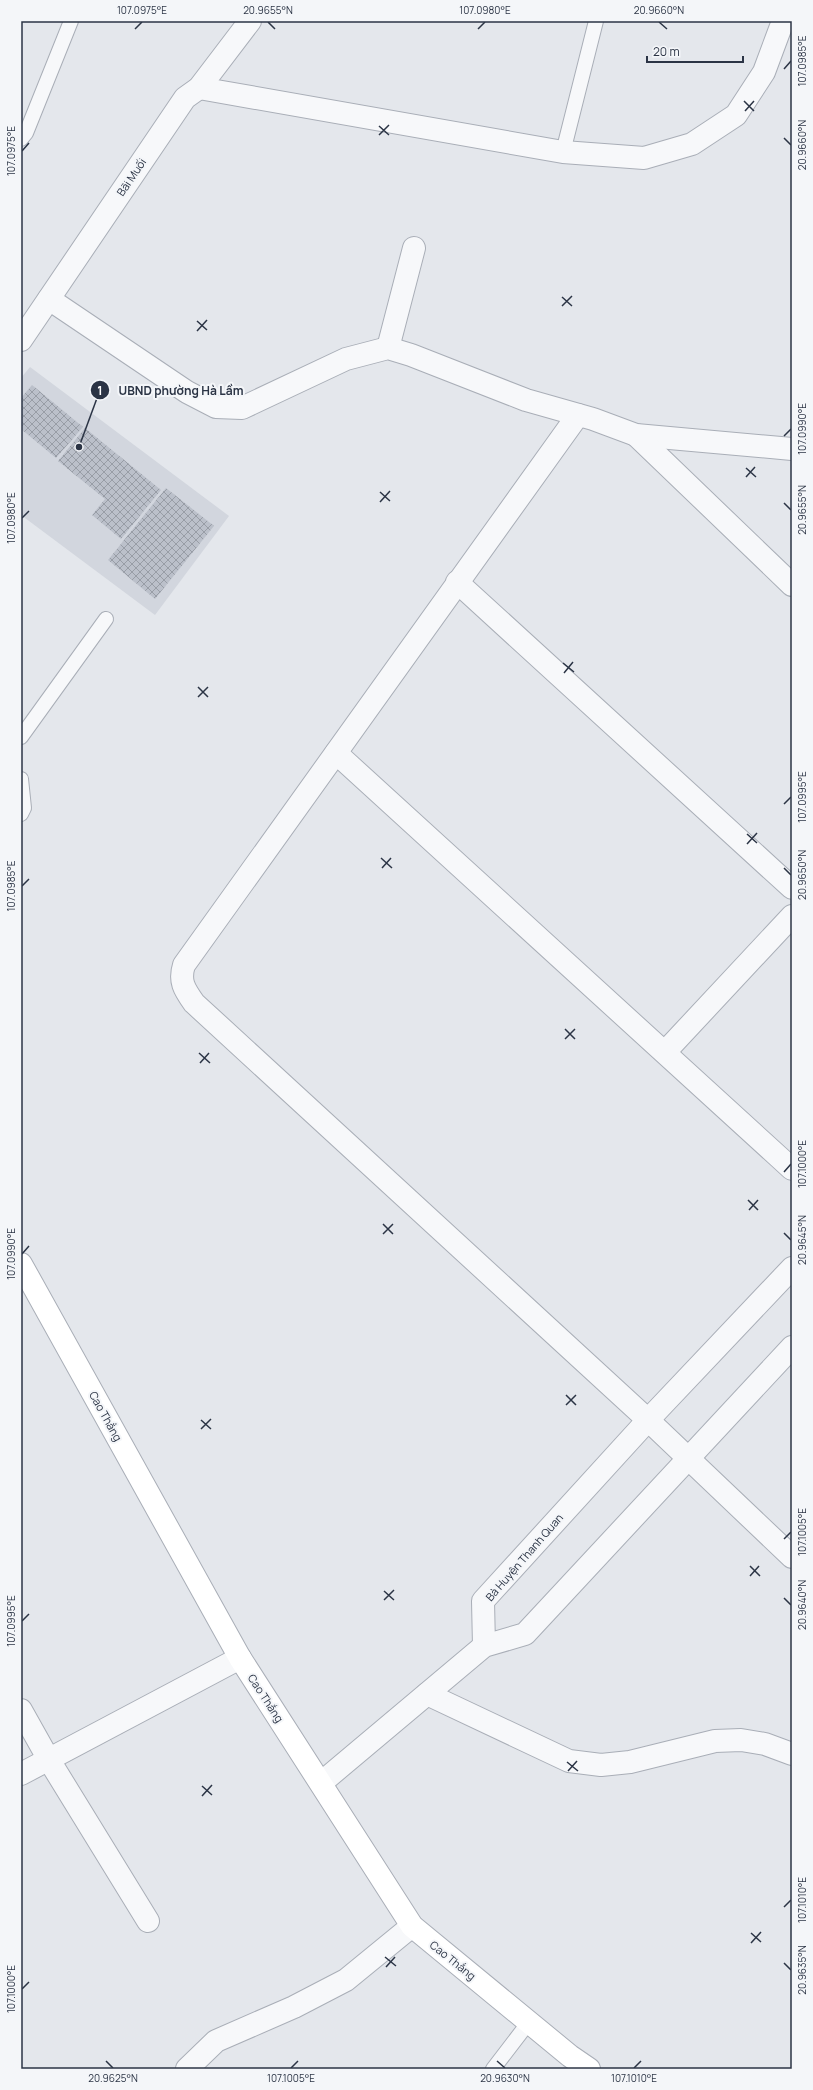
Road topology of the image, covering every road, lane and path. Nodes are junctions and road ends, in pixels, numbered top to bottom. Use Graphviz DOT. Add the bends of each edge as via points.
graph roads {
  1 [pos="71,21"];
  2 [pos="250,21"];
  3 [pos="596,21"];
  4 [pos="783,21"];
  5 [pos="199,88"];
  6 [pos="21,139"];
  7 [pos="563,152"];
  8 [pos="414,248"];
  9 [pos="49,299"];
  10 [pos="21,340"];
  11 [pos="388,348"];
  12 [pos="578,415"];
  13 [pos="636,435"];
  14 [pos="792,449"];
  15 [pos="789,578"];
  16 [pos="457,582"];
  17 [pos="106,619"];
  18 [pos="21,737"];
  19 [pos="336,753"];
  20 [pos="21,779"];
  21 [pos="21,814"];
  22 [pos="792,888"];
  23 [pos="792,916"];
  24 [pos="665,1052"];
  25 [pos="792,1169"];
  26 [pos="21,1264"];
  27 [pos="792,1268"];
  28 [pos="792,1347"];
  29 [pos="648,1420"];
  30 [pos="688,1459"];
  31 [pos="792,1557"];
  32 [pos="484,1646"];
  33 [pos="240,1658"];
  34 [pos="427,1694"];
  35 [pos="21,1710"];
  36 [pos="792,1754"];
  37 [pos="49,1760"];
  38 [pos="21,1774"];
  39 [pos="321,1783"];
  40 [pos="148,1921"];
  41 [pos="412,1926"];
  42 [pos="529,2022"];
  43 [pos="187,2069"];
  44 [pos="493,2069"];
  45 [pos="589,2069"];
  1 -- 6 [label="lane" via="26,133"];
  2 -- 5 [label="street, Bãi Muối"];
  3 -- 7 [label="lane"];
  4 -- 7 [label="street" via="764,72 736,115 692,144 644,158"];
  5 -- 7 [label="street"];
  5 -- 9 [label="street, Bãi Muối" via="184,98"];
  8 -- 11 [label="street"];
  9 -- 10 [label="street, Bãi Muối"];
  9 -- 11 [label="street" via="187,392 216,407 242,408 346,359"];
  11 -- 12 [label="street" via="526,400"];
  12 -- 13 [label="street"];
  12 -- 16 [label="street"];
  13 -- 14 [label="street"];
  13 -- 15 [label="street"];
  16 -- 19 [label="street"];
  16 -- 22 [label="street"];
  17 -- 18 [label="lane"];
  19 -- 24 [label="street"];
  19 -- 29 [label="street" via="184,964 181,976 184,989 194,1003"];
  20 -- 21 [label="lane" via="24,808"];
  23 -- 24 [label="street"];
  24 -- 25 [label="street"];
  26 -- 33 [label="main road, Cao Thắng"];
  27 -- 29 [label="street, Bà Huyện Thanh Quan"];
  28 -- 30 [label="street"];
  29 -- 30 [label="street"];
  29 -- 32 [label="street, Bà Huyện Thanh Quan" via="484,1601"];
  30 -- 31 [label="street"];
  30 -- 32 [label="street" via="525,1634"];
  32 -- 34 [label="street"];
  33 -- 37 [label="street"];
  33 -- 39 [label="main road, Cao Thắng"];
  34 -- 36 [label="street" via="569,1761 601,1765 630,1762 715,1741 741,1740 765,1744"];
  34 -- 39 [label="street"];
  35 -- 37 [label="street"];
  37 -- 38 [label="street"];
  37 -- 40 [label="street"];
  39 -- 41 [label="main road, Cao Thắng"];
  41 -- 42 [label="main road, Cao Thắng"];
  41 -- 43 [label="street" via="346,1980 294,2007 216,2041"];
  42 -- 44 [label="lane"];
  42 -- 45 [label="main road, Cao Thắng"];
}
